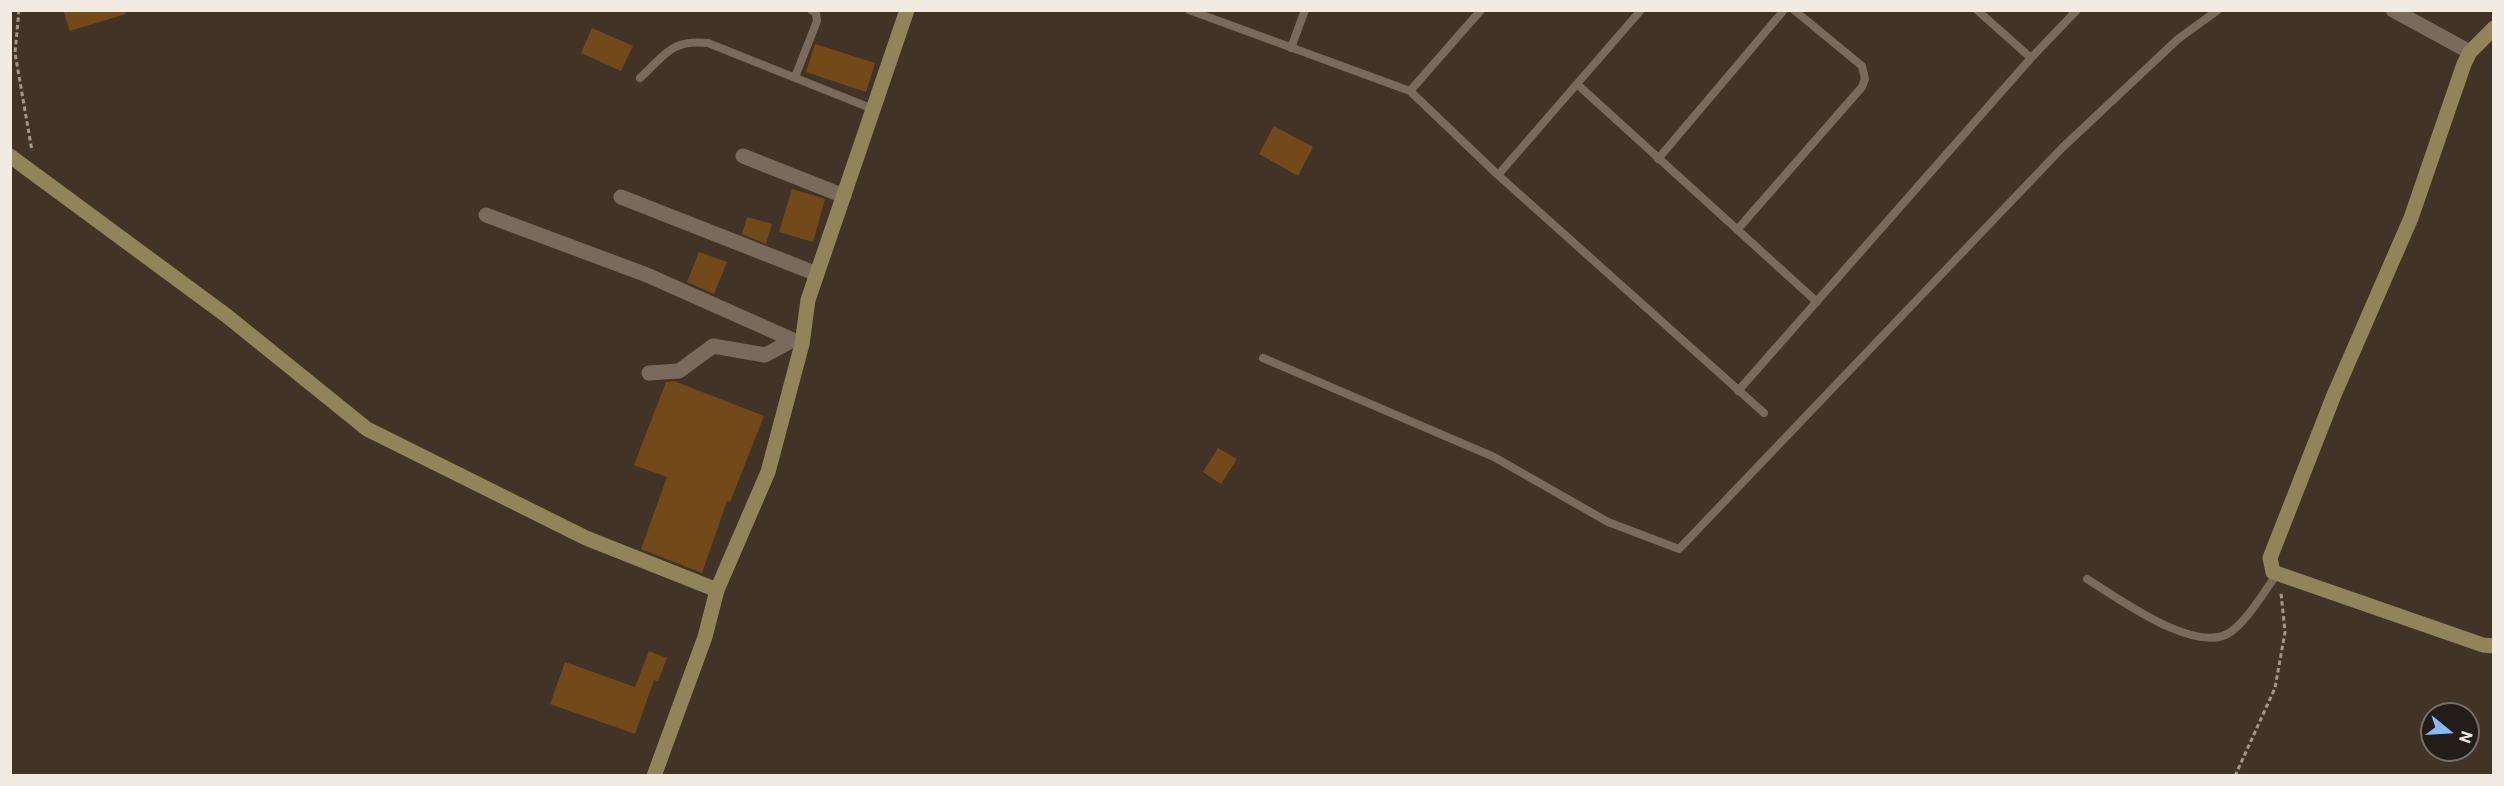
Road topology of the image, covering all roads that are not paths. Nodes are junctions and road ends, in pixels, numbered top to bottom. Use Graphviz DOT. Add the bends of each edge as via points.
graph roads {
  1 [pos="811,10"];
  2 [pos="907,10"];
  3 [pos="1189,10"];
  4 [pos="1305,10"];
  5 [pos="1481,10"];
  6 [pos="1641,10"];
  7 [pos="1784,10"];
  8 [pos="1794,10"];
  9 [pos="1977,10"];
  10 [pos="2077,10"];
  11 [pos="2218,10"];
  12 [pos="2393,10"];
  13 [pos="2493,28"];
  14 [pos="1291,48"];
  15 [pos="2470,52"];
  16 [pos="2031,58"];
  17 [pos="795,77"];
  18 [pos="640,78"];
  19 [pos="1578,85"];
  20 [pos="1410,91"];
  21 [pos="873,109"];
  22 [pos="10,156"];
  23 [pos="743,156"];
  24 [pos="1658,159"];
  25 [pos="1498,175"];
  26 [pos="844,195"];
  27 [pos="621,197"];
  28 [pos="486,214"];
  29 [pos="1737,230"];
  30 [pos="817,274"];
  31 [pos="1817,302"];
  32 [pos="797,342"];
  33 [pos="1263,358"];
  34 [pos="650,373"];
  35 [pos="1738,391"];
  36 [pos="1764,413"];
  37 [pos="2278,573"];
  38 [pos="2087,579"];
  39 [pos="717,590"];
  40 [pos="2493,646"];
  41 [pos="654,776"];
  1 -- 17 [label="lane" via="817,21"];
  2 -- 21 [label="street"];
  3 -- 14 [label="lane"];
  4 -- 14 [label="lane"];
  5 -- 20 [label="lane"];
  6 -- 19 [label="lane"];
  7 -- 24 [label="lane"];
  8 -- 29 [label="lane" via="1862,66 1865,79"];
  9 -- 16 [label="lane"];
  10 -- 16 [label="lane"];
  11 -- 33 [label="lane" via="2178,39 2062,148 1679,549 1608,522 1494,457"];
  12 -- 15 [label="street"];
  13 -- 15 [label="street"];
  14 -- 20 [label="lane"];
  15 -- 37 [label="street" via="2411,218 2272,548 2270,566"];
  16 -- 31 [label="lane"];
  17 -- 18 [label="lane" via="708,44 689,41 675,46"];
  17 -- 21 [label="lane"];
  19 -- 24 [label="lane"];
  19 -- 25 [label="lane"];
  20 -- 25 [label="lane"];
  21 -- 26 [label="street"];
  22 -- 39 [label="street" via="227,316 367,429 586,538"];
  23 -- 26 [label="street"];
  24 -- 29 [label="lane"];
  25 -- 35 [label="lane"];
  26 -- 30 [label="street"];
  27 -- 30 [label="street"];
  28 -- 32 [label="street" via="647,275"];
  29 -- 31 [label="lane"];
  30 -- 32 [label="street"];
  31 -- 35 [label="lane"];
  32 -- 34 [label="street" via="765,355 713,346 679,371"];
  32 -- 39 [label="street" via="768,472"];
  35 -- 36 [label="lane"];
  37 -- 38 [label="lane" via="2234,630 2217,637 2166,627"];
  37 -- 40 [label="street"];
  39 -- 41 [label="street" via="705,637"];
}
